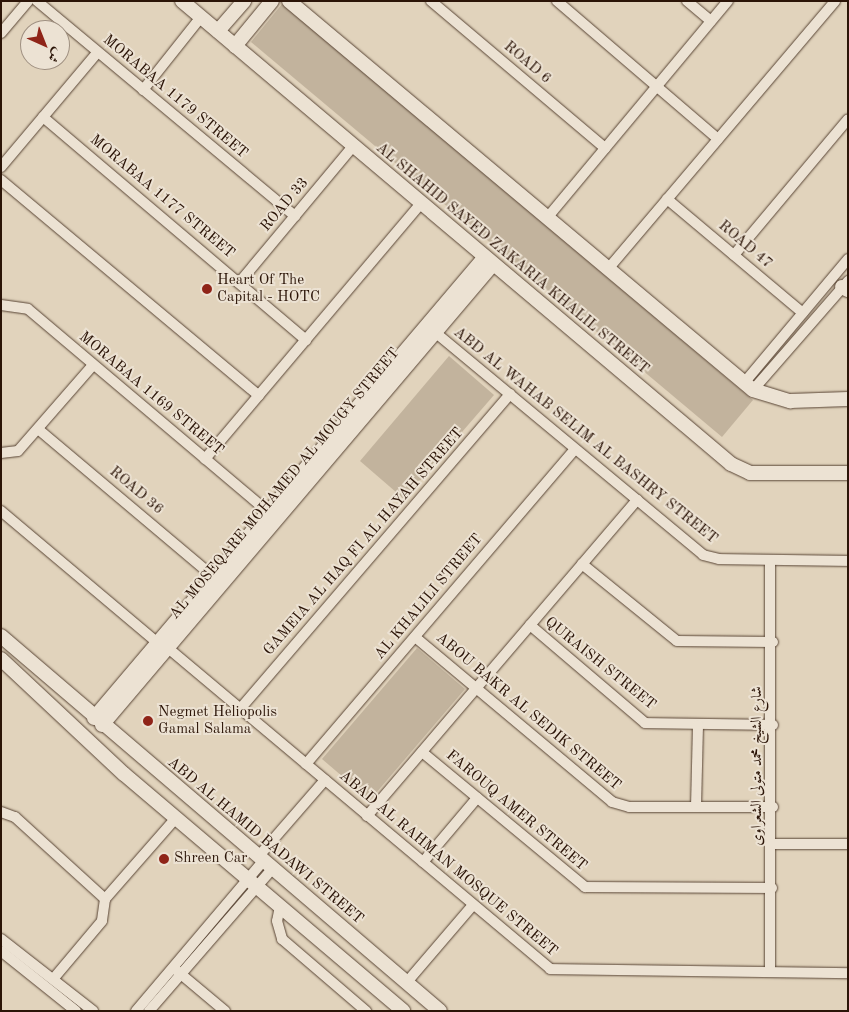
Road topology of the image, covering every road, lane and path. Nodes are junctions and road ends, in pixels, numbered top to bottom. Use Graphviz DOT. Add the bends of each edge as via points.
graph roads {
  1 [pos="28,1"];
  2 [pos="37,1"];
  3 [pos="182,1"];
  4 [pos="244,1"];
  5 [pos="272,1"];
  6 [pos="289,1"];
  7 [pos="430,1"];
  8 [pos="557,1"];
  9 [pos="687,1"];
  10 [pos="728,1"];
  11 [pos="835,1"];
  12 [pos="201,17"];
  13 [pos="711,21"];
  14 [pos="218,31"];
  15 [pos="1,33"];
  16 [pos="235,46"];
  17 [pos="98,52"];
  18 [pos="657,86"];
  19 [pos="143,90"];
  20 [pos="43,117"];
  21 [pos="848,119"];
  22 [pos="718,139"];
  23 [pos="353,146"];
  24 [pos="605,148"];
  25 [pos="1,167"];
  26 [pos="1,180"];
  27 [pos="667,199"];
  28 [pos="421,203"];
  29 [pos="295,216"];
  30 [pos="547,218"];
  31 [pos="734,255"];
  32 [pos="848,259"];
  33 [pos="489,261"];
  34 [pos="608,269"];
  35 [pos="239,282"];
  36 [pos="846,286"];
  37 [pos="1,305"];
  38 [pos="803,313"];
  39 [pos="431,329"];
  40 [pos="306,340"];
  41 [pos="93,365"];
  42 [pos="748,387"];
  43 [pos="510,394"];
  44 [pos="258,396"];
  45 [pos="848,399"];
  46 [pos="38,429"];
  47 [pos="575,448"];
  48 [pos="1,453"];
  49 [pos="205,459"];
  50 [pos="848,473"];
  51 [pos="636,500"];
  52 [pos="1,512"];
  53 [pos="272,516"];
  54 [pos="770,560"];
  55 [pos="848,561"];
  56 [pos="582,564"];
  57 [pos="218,580"];
  58 [pos="530,625"];
  59 [pos="1,636"];
  60 [pos="415,637"];
  61 [pos="773,642"];
  62 [pos="163,645"];
  63 [pos="3,665"];
  64 [pos="476,688"];
  65 [pos="240,709"];
  66 [pos="98,721"];
  67 [pos="698,724"];
  68 [pos="773,725"];
  69 [pos="422,752"];
  70 [pos="306,764"];
  71 [pos="325,780"];
  72 [pos="476,798"];
  73 [pos="696,807"];
  74 [pos="773,807"];
  75 [pos="1,812"];
  76 [pos="367,816"];
  77 [pos="176,818"];
  78 [pos="773,844"];
  79 [pos="848,844"];
  80 [pos="264,862"];
  81 [pos="423,862"];
  82 [pos="252,883"];
  83 [pos="772,888"];
  84 [pos="105,899"];
  85 [pos="473,905"];
  86 [pos="280,906"];
  87 [pos="1,939"];
  88 [pos="1,951"];
  89 [pos="177,971"];
  90 [pos="770,972"];
  91 [pos="848,972"];
  92 [pos="54,978"];
  93 [pos="407,982"];
  94 [pos="76,1011"];
  95 [pos="93,1011"];
  96 [pos="136,1011"];
  97 [pos="149,1011"];
  98 [pos="225,1011"];
  99 [pos="366,1011"];
  100 [pos="403,1011"];
  101 [pos="440,1011"];
  1 -- 15 [label="street"];
  2 -- 17 [label="street, MORABAA 1179 STREET"];
  3 -- 12 [label="street, AL SHAHID SAYED ZAKARIA KHALIL STREET"];
  4 -- 14 [label="street"];
  5 -- 16 [label="street"];
  6 -- 30 [label="street"];
  7 -- 24 [label="street, ROAD 6"];
  8 -- 18 [label="street"];
  9 -- 13 [label="street"];
  10 -- 13 [label="street"];
  11 -- 22 [label="street"];
  12 -- 14 [label="street, AL SHAHID SAYED ZAKARIA KHALIL STREET"];
  12 -- 19 [label="street"];
  13 -- 18 [label="street"];
  14 -- 16 [label="street, AL SHAHID SAYED ZAKARIA KHALIL STREET"];
  16 -- 23 [label="street, AL SHAHID SAYED ZAKARIA KHALIL STREET"];
  17 -- 19 [label="street, MORABAA 1179 STREET"];
  17 -- 20 [label="street"];
  18 -- 22 [label="street"];
  18 -- 24 [label="street"];
  19 -- 29 [label="street, MORABAA 1179 STREET"];
  20 -- 25 [label="street"];
  20 -- 35 [label="street, MORABAA 1177 STREET"];
  21 -- 31 [label="street"];
  22 -- 27 [label="street"];
  23 -- 28 [label="street, AL SHAHID SAYED ZAKARIA KHALIL STREET"];
  23 -- 29 [label="street, ROAD 33"];
  24 -- 30 [label="street"];
  26 -- 44 [label="street"];
  27 -- 31 [label="street, ROAD 47"];
  27 -- 34 [label="street"];
  28 -- 33 [label="street, AL SHAHID SAYED ZAKARIA KHALIL STREET"];
  28 -- 40 [label="street"];
  29 -- 35 [label="street, ROAD 33"];
  30 -- 34 [label="street"];
  31 -- 38 [label="street, ROAD 47"];
  32 -- 38 [label="street"];
  33 -- 39 [label="street, AL MOSEQARE MOHAMED AL MOUGY STREET"];
  33 -- 50 [label="street, AL SHAHID SAYED ZAKARIA KHALIL STREET" via="737,468 750,473"];
  34 -- 42 [label="street"];
  35 -- 40 [label="street, MORABAA 1177 STREET"];
  36 -- 42 [label="street"];
  37 -- 41 [label="street, MORABAA 1169 STREET" via="28,309"];
  38 -- 42 [label="street"];
  39 -- 43 [label="street, ABD AL WAHAB SELIM AL BASHRY STREET"];
  39 -- 53 [label="street, AL MOSEQARE MOHAMED AL MOUGY STREET"];
  40 -- 44 [label="street"];
  41 -- 46 [label="street"];
  41 -- 49 [label="street, MORABAA 1169 STREET"];
  42 -- 45 [label="street" via="790,401"];
  43 -- 47 [label="street, ABD AL WAHAB SELIM AL BASHRY STREET"];
  43 -- 65 [label="street, GAMEIA AL HAQ FI AL HAYAH STREET"];
  44 -- 49 [label="street"];
  46 -- 48 [label="street" via="16,453"];
  46 -- 57 [label="street, ROAD 36"];
  47 -- 51 [label="street, ABD AL WAHAB SELIM AL BASHRY STREET"];
  47 -- 60 [label="street, AL KHALILI STREET"];
  49 -- 53 [label="street, MORABAA 1169 STREET"];
  51 -- 54 [label="street, ABD AL WAHAB SELIM AL BASHRY STREET" via="707,557"];
  51 -- 56 [label="street"];
  52 -- 62 [label="street, ABAD AL RAHMAN MOSQUE STREET"];
  53 -- 57 [label="street, AL MOSEQARE MOHAMED AL MOUGY STREET"];
  54 -- 55 [label="street, ABD AL WAHAB SELIM AL BASHRY STREET"];
  54 -- 61 [label="street, شارع الشيخ محمد متولى الشعراوى"];
  56 -- 58 [label="street"];
  56 -- 61 [label="street" via="678,641"];
  57 -- 62 [label="street, AL MOSEQARE MOHAMED AL MOUGY STREET"];
  58 -- 64 [label="street"];
  58 -- 67 [label="street, QURAISH STREET" via="641,721"];
  59 -- 66 [label="street, ABD AL HAMID BADAWI STREET"];
  60 -- 64 [label="street, ABOU BAKR AL SEDIK STREET"];
  60 -- 70 [label="street, AL KHALILI STREET"];
  61 -- 68 [label="street, شارع الشيخ محمد متولى الشعراوى"];
  62 -- 65 [label="street, ABAD AL RAHMAN MOSQUE STREET"];
  62 -- 66 [label="street, AL MOSEQARE MOHAMED AL MOUGY STREET"];
  63 -- 77 [label="street"];
  64 -- 69 [label="street"];
  64 -- 73 [label="street, ABOU BAKR AL SEDIK STREET" via="612,802 629,807"];
  65 -- 70 [label="street, ABAD AL RAHMAN MOSQUE STREET"];
  66 -- 80 [label="street, ABD AL HAMID BADAWI STREET"];
  67 -- 68 [label="street, QURAISH STREET"];
  67 -- 73 [label="street"];
  68 -- 74 [label="street, شارع الشيخ محمد متولى الشعراوى"];
  69 -- 72 [label="street, FAROUQ AMER STREET"];
  69 -- 76 [label="street"];
  70 -- 71 [label="street, ABAD AL RAHMAN MOSQUE STREET"];
  71 -- 76 [label="street, ABAD AL RAHMAN MOSQUE STREET"];
  71 -- 80 [label="street"];
  72 -- 81 [label="street"];
  72 -- 83 [label="street, FAROUQ AMER STREET" via="591,889"];
  73 -- 74 [label="street, ABOU BAKR AL SEDIK STREET"];
  74 -- 78 [label="street, شارع الشيخ محمد متولى الشعراوى"];
  75 -- 84 [label="street" via="16,817"];
  76 -- 81 [label="street, ABAD AL RAHMAN MOSQUE STREET"];
  77 -- 82 [label="street"];
  77 -- 84 [label="street"];
  78 -- 79 [label="street"];
  78 -- 83 [label="street, شارع الشيخ محمد متولى الشعراوى"];
  80 -- 82 [label="street"];
  80 -- 93 [label="street, ABD AL HAMID BADAWI STREET"];
  81 -- 85 [label="street, ABAD AL RAHMAN MOSQUE STREET"];
  82 -- 86 [label="street"];
  82 -- 89 [label="street"];
  83 -- 90 [label="street, شارع الشيخ محمد متولى الشعراوى"];
  84 -- 92 [label="street" via="102,921"];
  85 -- 90 [label="street, ABAD AL RAHMAN MOSQUE STREET" via="559,972"];
  85 -- 93 [label="street"];
  86 -- 99 [label="street" via="277,921 282,939"];
  86 -- 100 [label="street"];
  87 -- 92 [label="street"];
  88 -- 94 [label="street"];
  89 -- 96 [label="street"];
  89 -- 97 [label="street"];
  89 -- 98 [label="street"];
  90 -- 91 [label="street, ABAD AL RAHMAN MOSQUE STREET"];
  92 -- 95 [label="street"];
  93 -- 101 [label="street, ABD AL HAMID BADAWI STREET"];
}
